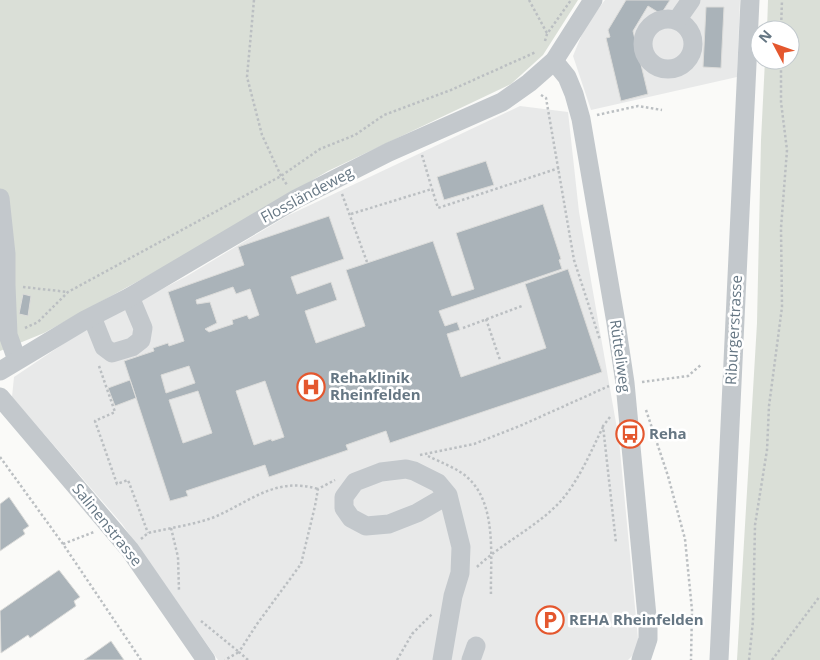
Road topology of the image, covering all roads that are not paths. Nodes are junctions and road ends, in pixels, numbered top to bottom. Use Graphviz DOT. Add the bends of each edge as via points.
graph roads {
  1 [pos="593,0"];
  2 [pos="691,0"];
  3 [pos="750,0"];
  4 [pos="677,20"];
  5 [pos="552,52"];
  6 [pos="0,198"];
  7 [pos="130,297"];
  8 [pos="92,317"];
  9 [pos="17,360"];
  10 [pos="0,371"];
  11 [pos="0,397"];
  12 [pos="448,495"];
  13 [pos="206,660"];
  14 [pos="442,660"];
  15 [pos="641,660"];
  16 [pos="720,660"];
  1 -- 5 [label="street, Flossländeweg"];
  2 -- 4 [label="street"];
  3 -- 16 [label="street, Riburgerstrasse"];
  5 -- 7 [label="street, Flossländeweg" via="529,83 502,102 389,152 296,199"];
  5 -- 15 [label="street, Rütteliweg" via="567,76 581,119 616,323 631,383 648,627"];
  6 -- 9 [label="street" via="6,254 8,335"];
  7 -- 8 [label="street, Flossländeweg"];
  7 -- 8 [label="street" via="143,328 141,340 132,347 112,353 104,347"];
  8 -- 9 [label="street, Flossländeweg"];
  9 -- 10 [label="street, Flossländeweg"];
  11 -- 13 [label="street, Salinenstrasse" via="130,550"];
  12 -- 12 [label="street" via="438,483 414,471 381,472 355,482 344,497 344,508 351,518 366,526 390,524"];
  12 -- 14 [label="street" via="461,547 460,572"];
}
